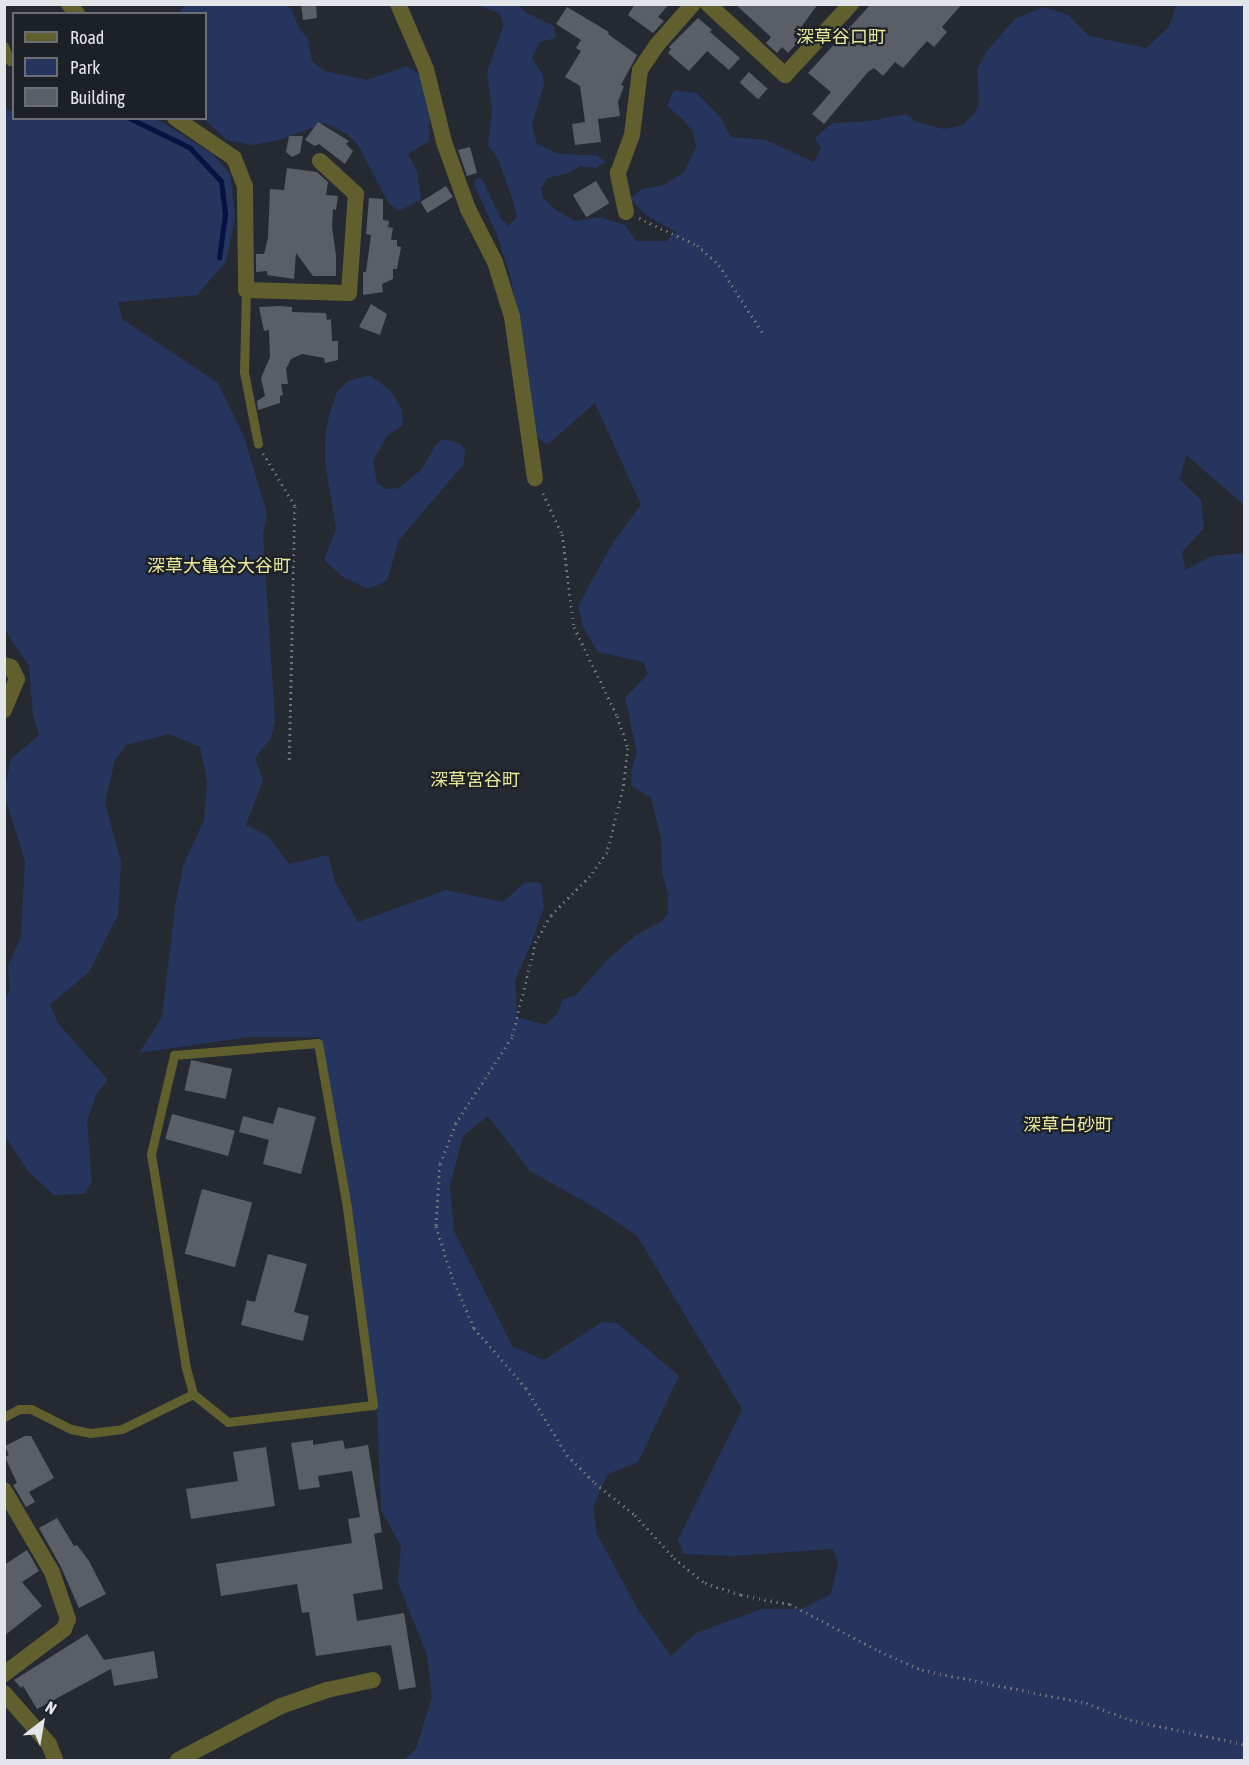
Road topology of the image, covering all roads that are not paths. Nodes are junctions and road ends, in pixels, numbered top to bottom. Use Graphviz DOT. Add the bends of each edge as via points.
graph roads {
  1 [pos="398,4"];
  2 [pos="693,4"];
  3 [pos="708,4"];
  4 [pos="851,4"];
  5 [pos="4,46"];
  6 [pos="12,60"];
  7 [pos="178,120"];
  8 [pos="320,162"];
  9 [pos="626,212"];
  10 [pos="246,290"];
  11 [pos="258,444"];
  12 [pos="536,478"];
  13 [pos="4,665"];
  14 [pos="4,710"];
  15 [pos="193,1394"];
  16 [pos="4,1417"];
  17 [pos="4,1490"];
  18 [pos="4,1674"];
  19 [pos="373,1680"];
  20 [pos="4,1693"];
  21 [pos="55,1761"];
  22 [pos="178,1761"];
  1 -- 12 [label="street" via="426,69 444,142 468,209 495,262 512,317"];
  2 -- 9 [label="street" via="640,70 632,135 618,173"];
  3 -- 4 [label="street" via="785,75"];
  5 -- 6 [label="lane"];
  7 -- 10 [label="street" via="234,158 246,186"];
  8 -- 10 [label="street" via="356,194 349,293"];
  10 -- 11 [label="lane" via="244,372"];
  13 -- 14 [label="street" via="11,667 17,679"];
  15 -- 15 [label="lane" via="151,1154 174,1055 318,1043 347,1208 373,1405 228,1422"];
  15 -- 16 [label="lane" via="122,1429 90,1433 71,1429 31,1409 19,1409"];
  17 -- 18 [label="street" via="52,1572 68,1619 64,1629"];
  19 -- 22 [label="street" via="281,1706"];
  20 -- 21 [label="street" via="49,1744"];
}
